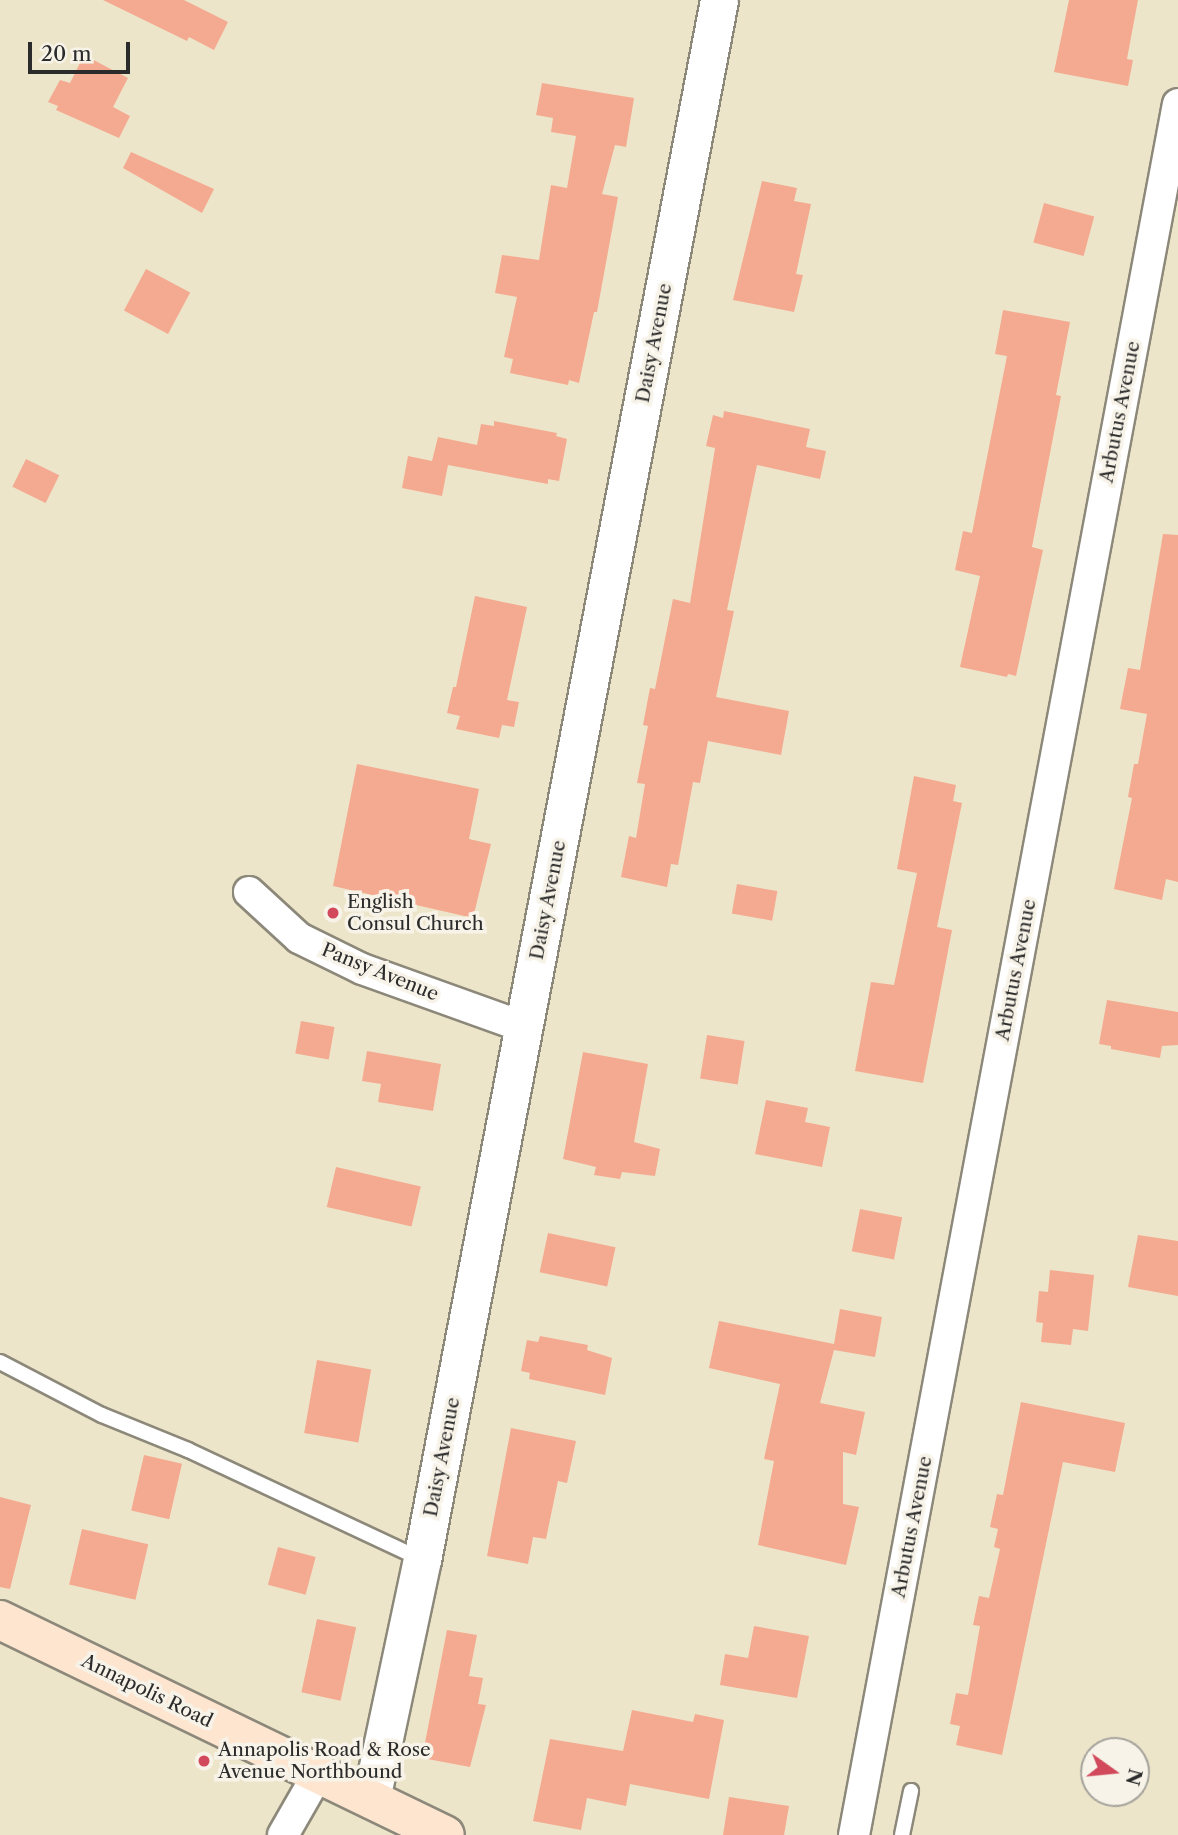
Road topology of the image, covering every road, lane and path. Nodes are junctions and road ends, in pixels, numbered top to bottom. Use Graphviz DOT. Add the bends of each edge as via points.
graph roads {
  1 [pos="719,0"];
  2 [pos="1178,104"];
  3 [pos="249,892"];
  4 [pos="524,1027"];
  5 [pos="0,1363"];
  6 [pos="422,1560"];
  7 [pos="0,1620"];
  8 [pos="318,1774"];
  9 [pos="911,1791"];
  10 [pos="371,1799"];
  11 [pos="283,1835"];
  12 [pos="445,1835"];
  13 [pos="854,1835"];
  14 [pos="902,1835"];
  1 -- 4 [label="street, Daisy Avenue"];
  2 -- 13 [label="street, Arbutus Avenue"];
  3 -- 4 [label="street, Pansy Avenue" via="299,938 352,964"];
  4 -- 6 [label="street, Daisy Avenue"];
  5 -- 6 [label="lane" via="102,1415 188,1450"];
  6 -- 10 [label="street, Daisy Avenue"];
  7 -- 8 [label="main road, Annapolis Road"];
  8 -- 10 [label="main road, Annapolis Road"];
  8 -- 11 [label="street"];
  9 -- 14 [label="lane"];
  10 -- 12 [label="main road, Annapolis Road"];
}
